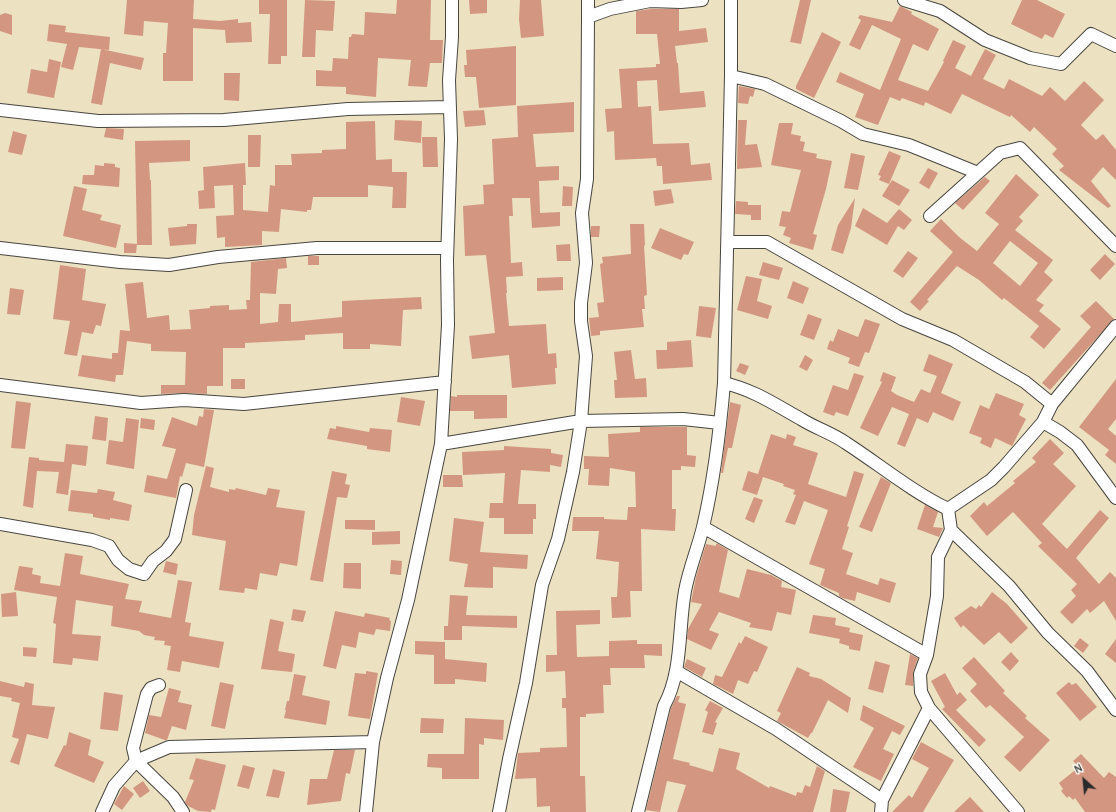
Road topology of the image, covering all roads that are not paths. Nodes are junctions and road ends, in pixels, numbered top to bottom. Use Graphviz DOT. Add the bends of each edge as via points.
graph roads {
  1 [pos="452,0"];
  2 [pos="588,0"];
  3 [pos="702,0"];
  4 [pos="731,0"];
  5 [pos="904,0"];
  6 [pos="588,17"];
  7 [pos="1116,46"];
  8 [pos="731,76"];
  9 [pos="450,107"];
  10 [pos="0,110"];
  11 [pos="978,173"];
  12 [pos="930,216"];
  13 [pos="728,242"];
  14 [pos="1116,246"];
  15 [pos="0,248"];
  16 [pos="447,248"];
  17 [pos="1116,326"];
  18 [pos="445,382"];
  19 [pos="724,383"];
  20 [pos="0,385"];
  21 [pos="1052,404"];
  22 [pos="582,421"];
  23 [pos="1043,422"];
  24 [pos="720,423"];
  25 [pos="442,444"];
  26 [pos="186,490"];
  27 [pos="1116,498"];
  28 [pos="948,509"];
  29 [pos="0,524"];
  30 [pos="703,527"];
  31 [pos="950,530"];
  32 [pos="927,655"];
  33 [pos="676,671"];
  34 [pos="159,685"];
  35 [pos="929,708"];
  36 [pos="1116,710"];
  37 [pos="373,742"];
  38 [pos="136,761"];
  39 [pos="882,806"];
  40 [pos="102,812"];
  41 [pos="183,812"];
  42 [pos="366,812"];
  43 [pos="499,812"];
  44 [pos="638,812"];
  45 [pos="1018,812"];
  1 -- 9 [label="street"];
  2 -- 6 [label="street"];
  3 -- 6 [label="street" via="650,1 610,9"];
  4 -- 8 [label="street"];
  5 -- 7 [label="street" via="940,11 985,40 1030,58 1053,63 1061,64 1091,34"];
  6 -- 22 [label="street" via="587,179 582,213 586,263 581,321 586,356"];
  8 -- 11 [label="street" via="765,84 863,134 909,145"];
  8 -- 13 [label="street"];
  9 -- 10 [label="street" via="348,109 224,120 105,121"];
  9 -- 16 [label="street"];
  11 -- 12 [label="street"];
  11 -- 14 [label="street" via="1000,153 1020,148"];
  13 -- 19 [label="street"];
  13 -- 21 [label="street" via="766,242 902,319 953,340 1024,382"];
  15 -- 16 [label="street" via="169,265 218,257 317,248"];
  16 -- 18 [label="street" via="448,325"];
  17 -- 21 [label="street"];
  18 -- 20 [label="street" via="244,404 184,400 141,403"];
  18 -- 25 [label="street"];
  19 -- 24 [label="street"];
  19 -- 28 [label="street" via="754,392 845,442 897,480"];
  21 -- 23 [label="street"];
  22 -- 24 [label="street" via="683,419"];
  22 -- 25 [label="street"];
  22 -- 43 [label="street" via="558,539 542,585 526,683"];
  23 -- 27 [label="street" via="1077,445"];
  23 -- 28 [label="street" via="991,480"];
  24 -- 30 [label="street"];
  25 -- 37 [label="street" via="408,600"];
  26 -- 29 [label="street" via="175,539 144,574 129,569 118,560 109,546 92,540"];
  28 -- 31 [label="street"];
  30 -- 32 [label="street"];
  30 -- 33 [label="street" via="685,590"];
  31 -- 32 [label="street" via="938,558 937,596"];
  31 -- 36 [label="street" via="1009,586 1048,633 1087,671"];
  32 -- 35 [label="street" via="920,674 921,692"];
  33 -- 39 [label="street" via="776,729"];
  33 -- 44 [label="street" via="672,692 664,706"];
  34 -- 38 [label="street" via="151,688 147,694 133,748"];
  35 -- 39 [label="street"];
  35 -- 45 [label="street"];
  37 -- 38 [label="street" via="169,747"];
  37 -- 42 [label="street"];
  38 -- 40 [label="street" via="114,786"];
  38 -- 41 [label="street" via="172,797"];
}
